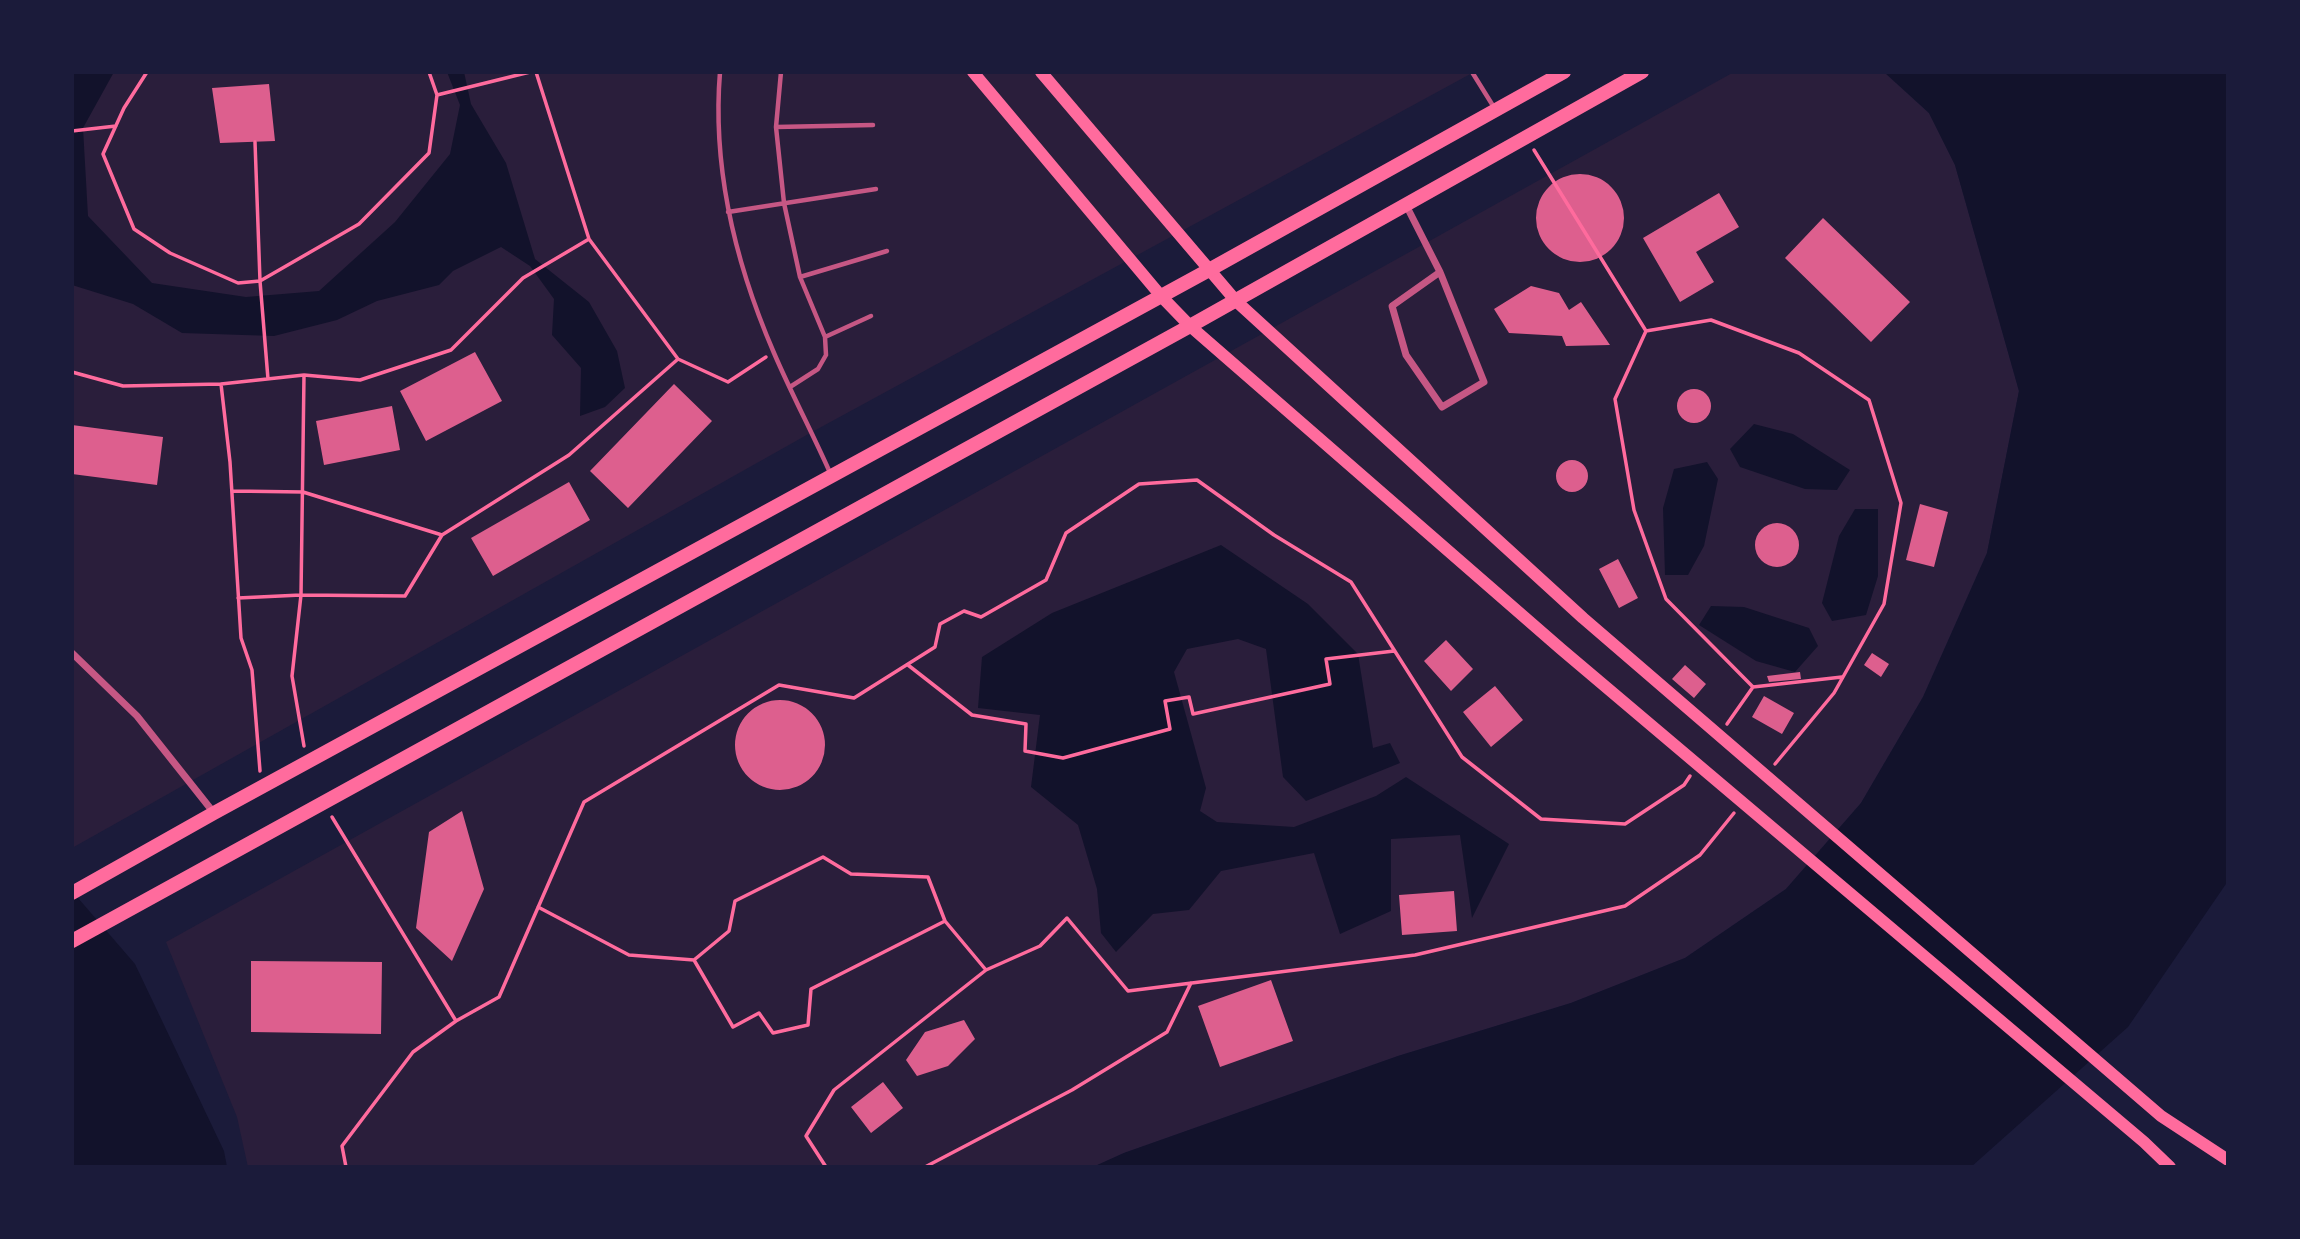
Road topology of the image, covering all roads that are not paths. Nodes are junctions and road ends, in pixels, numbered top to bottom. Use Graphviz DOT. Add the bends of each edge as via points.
graph roads {
  1 [pos="720,72"];
  2 [pos="781,72"];
  3 [pos="973,72"];
  4 [pos="1041,72"];
  5 [pos="1472,72"];
  6 [pos="1564,72"];
  7 [pos="1642,72"];
  8 [pos="1496,110"];
  9 [pos="873,125"];
  10 [pos="776,127"];
  11 [pos="876,189"];
  12 [pos="784,203"];
  13 [pos="1406,205"];
  14 [pos="728,212"];
  15 [pos="887,251"];
  16 [pos="1209,270"];
  17 [pos="1440,272"];
  18 [pos="800,277"];
  19 [pos="1161,296"];
  20 [pos="1236,300"];
  21 [pos="871,316"];
  22 [pos="1190,326"];
  23 [pos="825,337"];
  24 [pos="790,387"];
  25 [pos="831,476"];
  26 [pos="72,653"];
  27 [pos="214,813"];
  28 [pos="72,893"];
  29 [pos="72,941"];
  30 [pos="2228,1160"];
  31 [pos="2170,1167"];
  1 -- 14 [label="lane" via="721,164"];
  2 -- 10 [label="lane"];
  3 -- 19 [label="main road"];
  4 -- 16 [label="main road"];
  5 -- 8 [label="lane"];
  6 -- 8 [label="main road"];
  7 -- 13 [label="main road"];
  8 -- 16 [label="main road"];
  9 -- 10 [label="lane"];
  10 -- 12 [label="lane"];
  11 -- 12 [label="lane"];
  12 -- 14 [label="lane"];
  12 -- 18 [label="lane"];
  13 -- 17 [label="street"];
  13 -- 20 [label="main road"];
  14 -- 24 [label="lane" via="741,263"];
  15 -- 18 [label="lane"];
  16 -- 19 [label="main road"];
  16 -- 20 [label="main road"];
  17 -- 17 [label="street" via="1484,382 1442,407 1406,355 1392,306"];
  18 -- 23 [label="lane"];
  19 -- 22 [label="main road"];
  19 -- 25 [label="main road"];
  20 -- 22 [label="main road"];
  20 -- 30 [label="main road" via="1583,618 2161,1116"];
  21 -- 23 [label="lane"];
  22 -- 29 [label="main road"];
  22 -- 31 [label="main road" via="1561,649"];
  23 -- 24 [label="lane" via="826,355 818,369"];
  24 -- 25 [label="lane"];
  25 -- 27 [label="main road"];
  26 -- 27 [label="street" via="138,716"];
  27 -- 28 [label="main road"];
}
